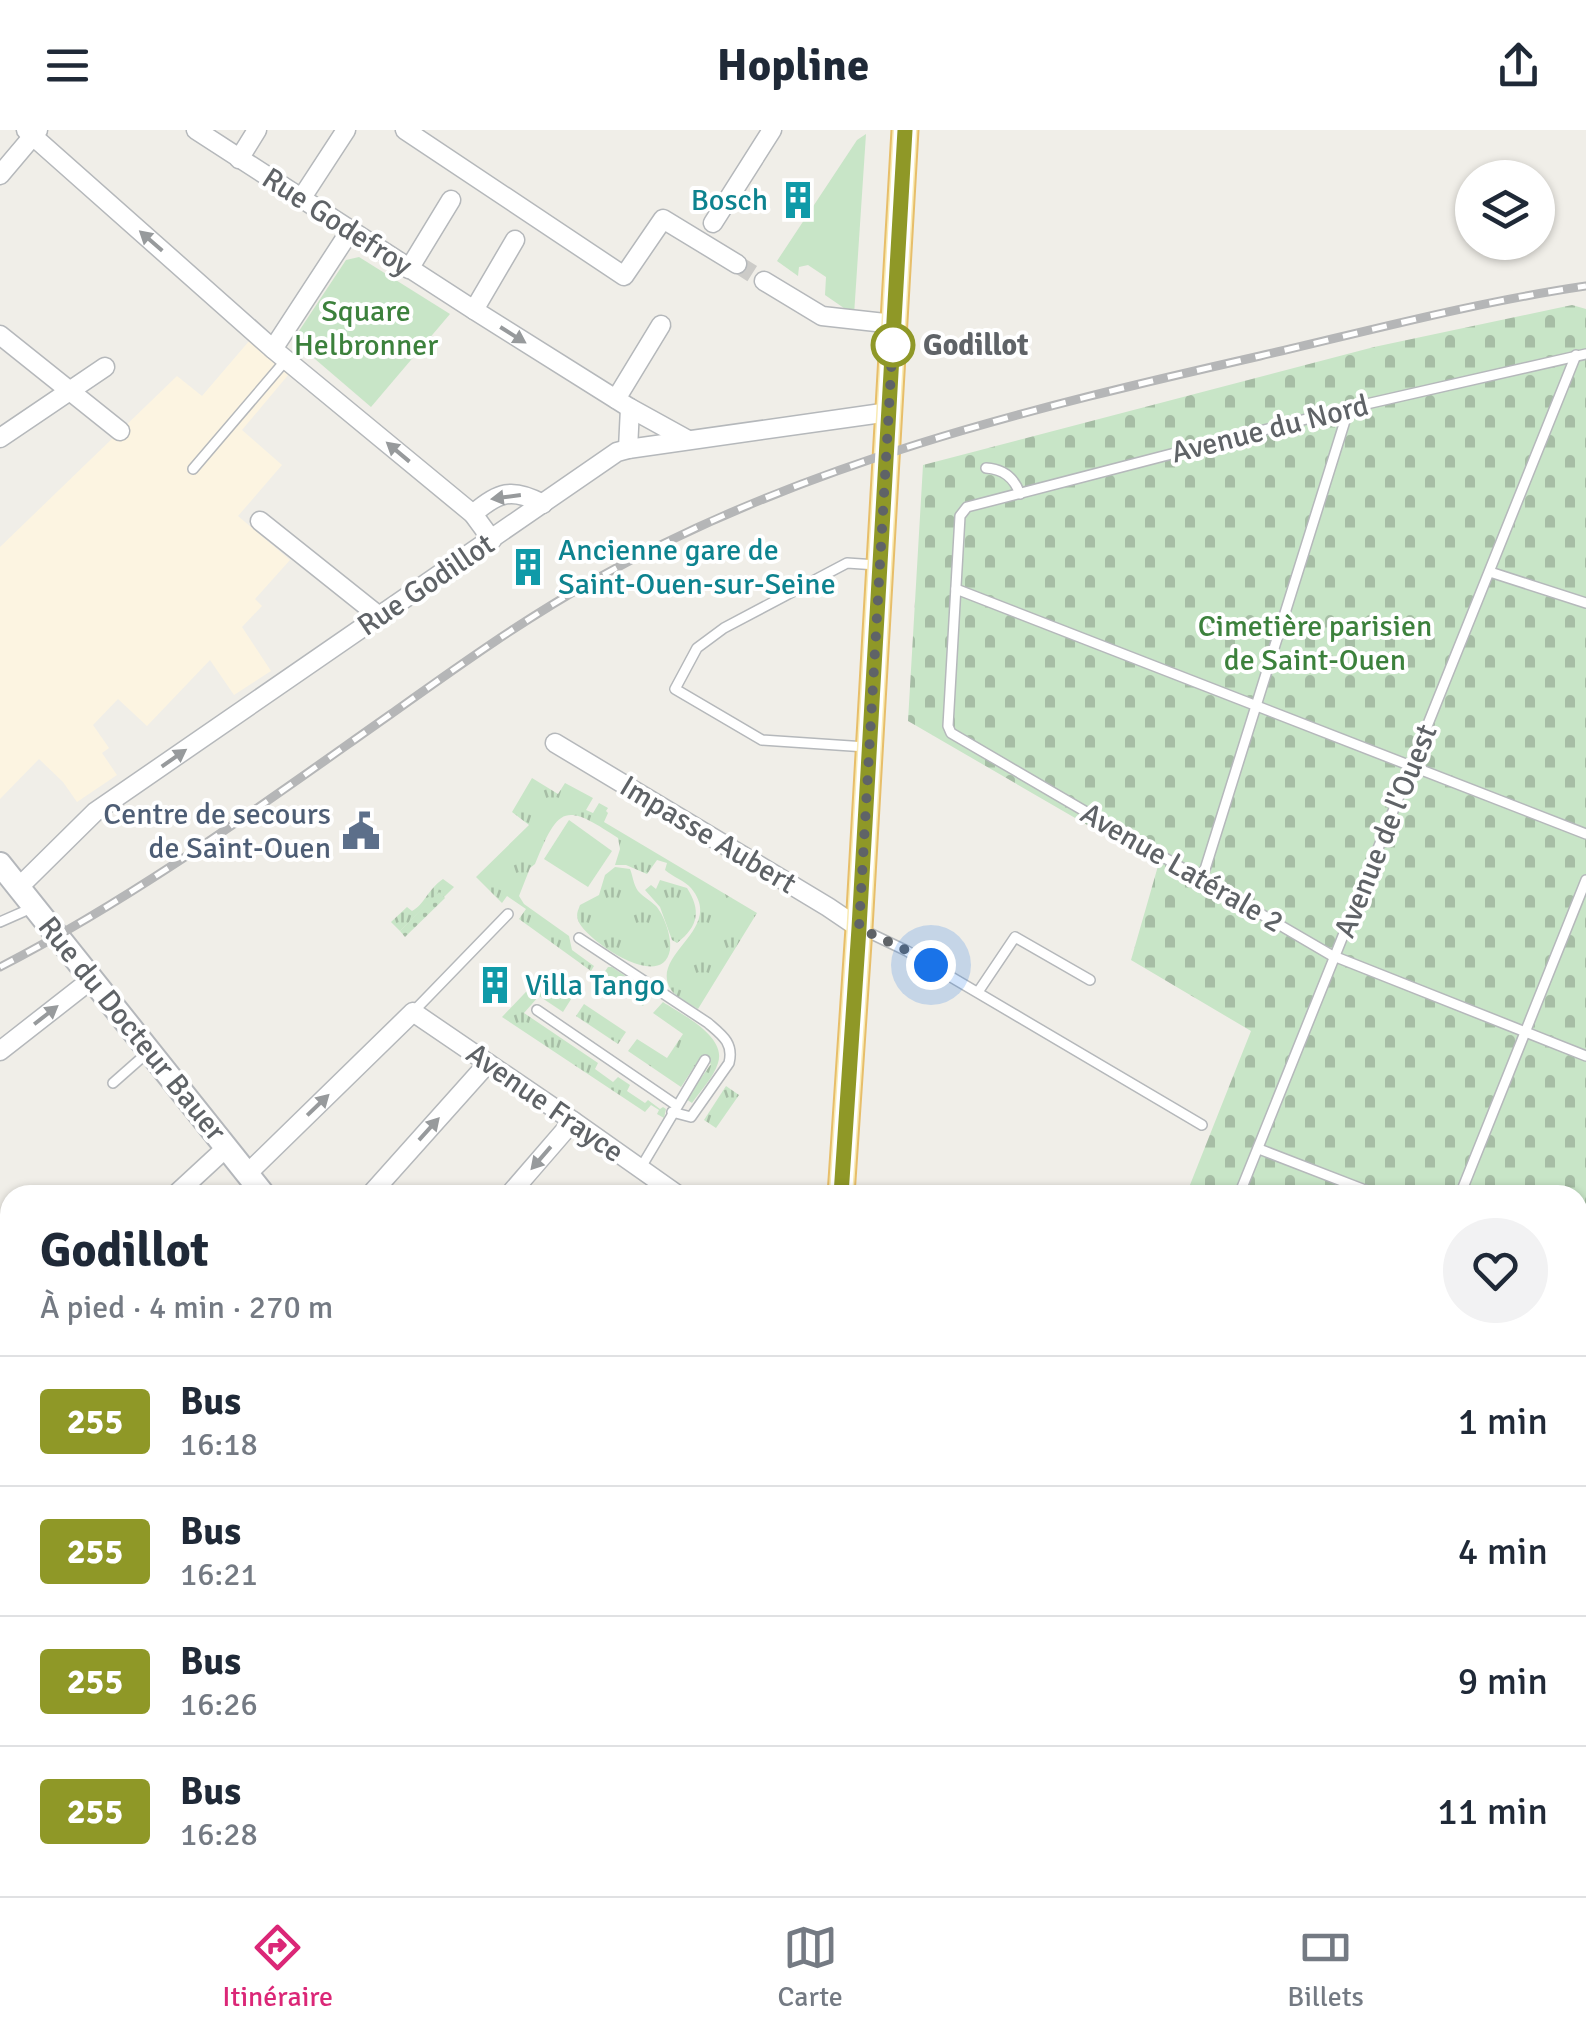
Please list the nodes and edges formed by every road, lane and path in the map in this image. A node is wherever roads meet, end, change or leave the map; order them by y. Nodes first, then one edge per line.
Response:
1 (196, 130) edge
2 (257, 130) edge
3 (346, 130) edge
4 (405, 130) edge
5 (772, 130) edge
6 (904, 130) edge
7 (32, 132) edge
8 (239, 159) junction
9 (0, 175) edge
10 (301, 199) junction
11 (452, 200) dead end
12 (712, 223) dead end
13 (350, 231) junction
14 (516, 240) dead end
15 (737, 264) tunnel mouth
16 (410, 269) junction
17 (764, 281) tunnel mouth
18 (474, 310) junction
19 (894, 324) junction
20 (660, 325) dead end
21 (0, 335) edge
22 (280, 354) junction
23 (1581, 355) edge
24 (105, 368) dead end
25 (70, 391) junction
26 (623, 404) junction
27 (1348, 408) junction
28 (889, 412) junction
29 (120, 431) dead end
30 (0, 438) edge
31 (688, 440) junction
32 (628, 449) junction
33 (193, 468) dead end
34 (986, 468) dead end
35 (1020, 494) junction
36 (542, 504) junction
37 (473, 514) junction
38 (260, 521) dead end
39 (492, 540) junction
40 (879, 565) junction
41 (1490, 572) junction
42 (956, 589) junction
43 (1586, 603) edge
44 (379, 616) junction
45 (1257, 706) junction
46 (555, 743) dead end
47 (868, 748) junction
48 (1412, 766) junction
49 (1586, 834) edge
50 (0, 864) edge
51 (1202, 878) junction
52 (1586, 880) edge
53 (19, 887) junction
54 (35, 907) junction
55 (508, 914) dead end
56 (0, 922) edge
57 (859, 928) junction
58 (579, 938) dead end
59 (1336, 957) junction
60 (92, 979) junction
61 (1090, 980) dead end
62 (978, 992) junction
63 (537, 1010) dead end
64 (413, 1012) junction
65 (1526, 1032) junction
66 (0, 1051) edge
67 (149, 1051) junction
68 (1586, 1056) edge
69 (705, 1060) dead end
70 (488, 1063) junction
71 (113, 1084) dead end
72 (674, 1109) junction
73 (574, 1121) junction
74 (1202, 1124) dead end
75 (226, 1148) junction
76 (1259, 1148) junction
77 (640, 1168) junction
78 (248, 1173) junction
79 (186, 1185) edge
80 (257, 1185) edge
81 (379, 1185) edge
82 (518, 1185) edge
83 (658, 1185) edge
84 (842, 1185) edge
85 (1243, 1185) edge
86 (1353, 1185) edge
87 (1464, 1185) edge

1 - 8 street, Rue Godefroy
2 - 8 street
3 - 10 street
4 - 15 street
5 - 12 street
6 - 19 main road
7 - 9 street
22 -> 7 street
8 - 10 street, Rue Godefroy
10 - 13 street, Rue Godefroy
11 - 16 street
13 - 16 street, Rue Godefroy
13 - 22 street
14 - 18 street
16 - 18 street, Rue Godefroy
17 - 19 street
18 -> 26 street, Rue Godefroy
19 - 28 main road
20 - 26 street
21 - 25 street
22 - 33 lane
37 -> 22 street
23 - 27 lane, Avenue du Nord
23 - 41 lane, Avenue de l'Ouest
24 - 25 street
25 - 29 street
25 - 30 street
26 - 31 street, Rue Godefroy
26 - 32 street
27 - 35 lane, Avenue du Nord
27 - 45 lane
28 - 31 street, Rue Godillot
28 - 40 main road
31 - 32 street, Rue Godillot
32 - 36 street, Rue Godillot
34 - 35 lane
35 - 42 lane, Avenue du Nord
36 -> 37 street
36 - 39 street, Rue Godillot
37 - 39 street
38 - 44 street
39 - 44 street, Rue Godillot
40 - 47 main road
40 - 47 lane
41 - 43 lane
41 - 48 lane, Avenue de l'Ouest
42 - 45 lane
42 - 51 lane, Avenue Latérale 2
53 -> 44 street, Rue Godillot
45 - 48 lane
45 - 51 lane
46 - 57 street, Impasse Aubert
47 - 57 main road
48 - 49 lane
48 - 59 lane, Avenue de l'Ouest
50 - 53 main road, Rue du Docteur Bauer
51 - 59 lane, Avenue Latérale 2
52 - 65 lane
53 - 54 main road, Rue du Docteur Bauer
54 - 56 lane
54 - 60 main road, Rue du Docteur Bauer
55 - 64 lane
57 - 62 lane
57 - 84 main road
58 - 72 lane
59 - 65 lane, Avenue Latérale 2
59 - 76 lane, Avenue de l'Ouest
66 -> 60 street
60 - 67 main road, Rue du Docteur Bauer
61 - 62 lane
62 - 74 lane
63 - 72 lane
64 - 70 street, Avenue Frayce
78 -> 64 street
65 - 68 lane, Avenue Latérale 2
65 - 87 lane
67 - 71 lane
67 - 75 main road, Rue du Docteur Bauer
69 - 72 lane
70 - 73 street, Avenue Frayce
81 -> 70 street
72 - 77 lane
73 - 77 street, Avenue Frayce
73 -> 82 street
75 - 78 main road, Rue du Docteur Bauer
75 - 79 street
76 - 85 lane, Avenue de l'Ouest
76 - 86 lane
77 - 83 street, Avenue Frayce
78 - 80 main road, Rue du Docteur Bauer

